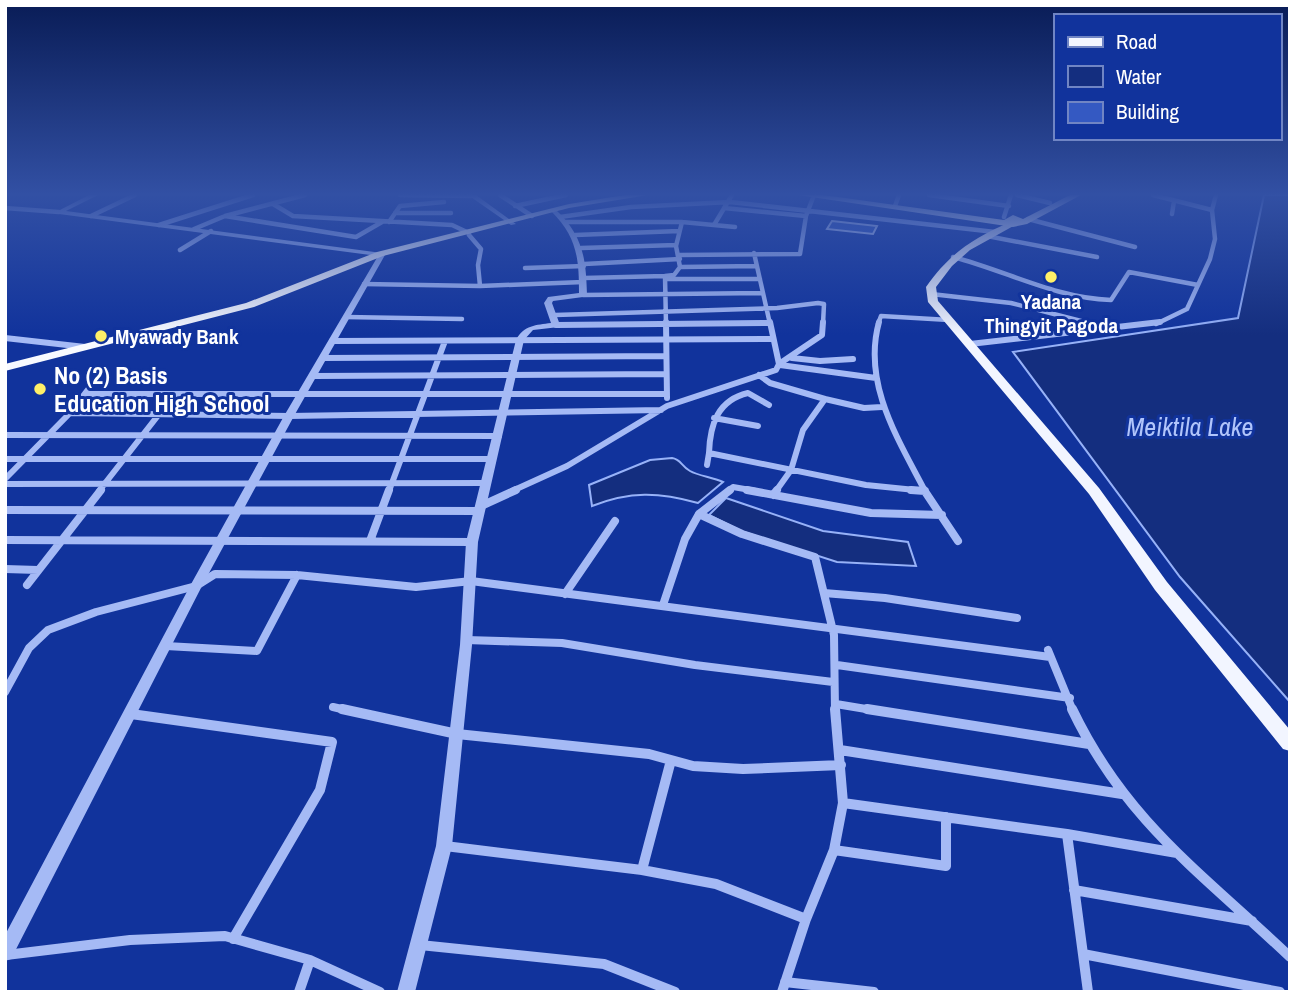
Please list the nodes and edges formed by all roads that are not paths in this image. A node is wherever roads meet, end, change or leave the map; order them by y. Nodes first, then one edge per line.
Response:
1 (194, 242) edge
2 (285, 242) edge
3 (428, 242) edge
4 (475, 242) edge
5 (578, 242) edge
6 (676, 242) edge
7 (802, 242) edge
8 (979, 242) edge
9 (1026, 242) edge
10 (1111, 242) edge
11 (1214, 242) edge
12 (676, 245) junction
13 (1135, 247) dead end
14 (581, 248) junction
15 (180, 250) dead end
16 (754, 253) junction
17 (379, 255) junction
18 (680, 257) junction
19 (953, 257) junction
20 (1097, 257) dead end
21 (757, 266) junction
22 (680, 267) junction
23 (525, 268) dead end
24 (584, 272) junction
25 (666, 278) junction
26 (760, 279) junction
27 (365, 284) junction
28 (1198, 285) junction
29 (480, 286) junction
30 (667, 292) junction
31 (762, 293) junction
32 (931, 294) junction
33 (583, 295) junction
34 (767, 308) junction
35 (666, 309) junction
36 (346, 317) junction
37 (462, 319) dead end
38 (556, 320) junction
39 (949, 320) junction
40 (1081, 321) dead end
41 (664, 323) junction
42 (769, 323) junction
43 (5, 338) edge
44 (773, 339) junction
45 (520, 340) junction
46 (665, 340) junction
47 (332, 341) junction
48 (445, 341) junction
49 (970, 344) junction
50 (86, 347) junction
51 (665, 356) junction
52 (516, 357) junction
53 (323, 358) junction
54 (440, 358) junction
55 (791, 358) junction
56 (853, 359) dead end
57 (779, 365) junction
58 (5, 368) edge
59 (513, 374) junction
60 (665, 374) junction
61 (435, 375) junction
62 (759, 375) junction
63 (314, 376) junction
64 (876, 378) junction
65 (90, 387) dead end
66 (85, 394) junction
67 (666, 394) junction
68 (174, 395) junction
69 (302, 395) junction
70 (427, 395) junction
71 (508, 395) junction
72 (825, 399) junction
73 (769, 405) dead end
74 (882, 407) junction
75 (664, 408) junction
76 (71, 413) junction
77 (157, 414) junction
78 (419, 414) junction
79 (503, 414) junction
80 (289, 416) junction
81 (714, 418) junction
82 (758, 426) dead end
83 (5, 435) edge
84 (47, 435) junction
85 (144, 435) junction
86 (278, 435) junction
87 (411, 436) junction
88 (499, 436) junction
89 (709, 453) junction
90 (267, 457) junction
91 (124, 458) junction
92 (5, 459) edge
93 (26, 459) junction
94 (401, 459) junction
95 (492, 459) junction
96 (708, 465) dead end
97 (791, 470) junction
98 (5, 479) edge
99 (253, 482) junction
100 (486, 482) junction
101 (391, 483) junction
102 (5, 484) edge
103 (105, 485) junction
104 (925, 491) junction
105 (773, 495) junction
106 (480, 508) junction
107 (5, 510) edge
108 (237, 510) junction
109 (84, 511) junction
110 (382, 511) junction
111 (699, 514) junction
112 (942, 515) junction
113 (615, 521) dead end
114 (5, 540) edge
115 (60, 541) junction
116 (221, 541) junction
117 (369, 541) junction
118 (958, 541) dead end
119 (472, 542) junction
120 (5, 569) edge
121 (38, 570) junction
122 (297, 575) junction
123 (471, 581) junction
124 (27, 585) dead end
125 (196, 586) junction
126 (824, 593) junction
127 (565, 594) junction
128 (663, 606) junction
129 (1017, 618) dead end
130 (833, 630) junction
131 (466, 640) junction
132 (166, 646) junction
133 (837, 665) junction
134 (833, 682) junction
135 (5, 692) edge
136 (1070, 698) junction
137 (836, 704) junction
138 (333, 707) dead end
139 (131, 713) junction
140 (457, 734) junction
141 (1089, 744) junction
142 (1290, 744) edge
143 (840, 750) junction
144 (670, 764) junction
145 (841, 765) junction
146 (1123, 794) junction
147 (844, 803) junction
148 (946, 817) junction
149 (1067, 834) junction
150 (444, 846) junction
151 (834, 850) junction
152 (1178, 853) junction
153 (642, 870) junction
154 (1074, 890) junction
155 (806, 919) junction
156 (1253, 921) junction
157 (233, 939) junction
158 (420, 945) junction
159 (5, 954) edge
160 (1083, 954) junction
161 (1290, 957) edge
162 (310, 960) junction
163 (783, 987) edge
164 (299, 992) edge
165 (380, 992) edge
166 (406, 992) edge
167 (676, 992) edge
168 (874, 992) edge
169 (1088, 992) edge
170 (1280, 992) edge

1 - 15 street
2 - 17 street
3 - 17 highway
4 - 29 street
5 - 14 street
6 - 12 street
7 - 16 street
8 - 19 main road
9 - 20 street
10 - 13 street
11 - 28 street
12 - 14 street
12 - 18 street
14 - 24 street
16 - 18 street
16 - 21 street
17 - 27 street
17 - 50 highway
18 - 22 street
18 - 24 street
19 - 28 street
19 - 32 main road
21 - 22 street
21 - 26 street
22 - 25 street
23 - 24 street
24 - 25 street
24 - 29 street
24 - 33 street
25 - 26 street
25 - 30 street
26 - 31 street
27 - 29 street
27 - 36 street
28 - 49 street
30 - 31 street
30 - 33 street
30 - 35 street
31 - 34 street
32 - 39 main road
32 - 40 street
33 - 38 street
34 - 35 street
34 - 42 street
34 - 55 street
35 - 38 street
35 - 41 street
36 - 37 street
36 - 47 street
38 - 41 street
38 - 45 street
39 - 49 main road
39 - 64 street
41 - 42 street
41 - 46 street
42 - 44 street
43 - 50 street
44 - 46 street
44 - 57 street
45 - 46 street
45 - 48 street
45 - 52 street
46 - 51 street
47 - 48 street
47 - 53 street
48 - 54 street
49 - 142 main road
50 - 58 highway
51 - 52 street
51 - 60 street
52 - 54 street
52 - 59 street
53 - 54 street
53 - 63 street
54 - 61 street
55 - 56 street
55 - 57 street
57 - 62 street
57 - 64 street
59 - 60 street
59 - 61 street
59 - 71 street
60 - 67 street
61 - 63 street
61 - 70 street
62 - 72 street
62 - 75 street
63 - 69 street
64 - 74 street
65 - 66 street
66 - 68 street
66 - 76 street
67 - 71 street
67 - 75 street
68 - 69 street
68 - 77 street
69 - 70 street
69 - 80 street
70 - 71 street
70 - 78 street
71 - 79 street
72 - 74 street
72 - 97 street
73 - 81 street
74 - 104 street
75 - 79 street
75 - 106 street
76 - 77 street
76 - 84 street
77 - 80 street
77 - 85 street
78 - 79 street
78 - 80 street
78 - 87 street
79 - 88 street
80 - 86 street
81 - 82 street
81 - 89 street
83 - 84 street
84 - 85 street
84 - 93 street
85 - 86 street
85 - 91 street
86 - 87 street
86 - 90 street
87 - 88 street
87 - 94 street
88 - 95 street
89 - 96 street
89 - 97 street
90 - 91 street
90 - 94 street
90 - 99 street
91 - 93 street
91 - 103 street
92 - 93 street
93 - 98 street
94 - 95 street
94 - 101 street
95 - 100 street
97 - 104 street
97 - 105 street
99 - 101 street
99 - 103 street
99 - 108 street
100 - 101 street
100 - 106 street
101 - 110 street
102 - 103 street
103 - 109 street
104 - 112 street
105 - 111 street
105 - 112 street
106 - 110 street
106 - 119 street
107 - 109 street
108 - 109 street
108 - 110 street
108 - 116 street
109 - 115 street
110 - 117 street
111 - 126 street
111 - 128 street
112 - 118 street
113 - 127 street
114 - 115 street
115 - 116 street
115 - 121 street
116 - 117 street
116 - 125 street
117 - 119 street
119 - 123 street
120 - 121 street
121 - 124 street
122 - 123 street
122 - 125 street
122 - 132 street
123 - 127 street
123 - 131 street
125 - 132 street
125 - 135 street
126 - 129 street
126 - 130 street
127 - 128 street
128 - 130 street
130 - 133 street
130 - 136 street
131 - 134 street
131 - 140 street
132 - 139 street
133 - 134 street
133 - 136 street
134 - 137 street
136 - 141 street
137 - 141 street
137 - 143 street
138 - 140 street
139 - 157 street
139 - 159 street
140 - 144 street
140 - 150 street
141 - 146 street
143 - 145 street
143 - 146 street
144 - 145 street
144 - 153 street
145 - 147 street
146 - 152 street
147 - 148 street
147 - 151 street
148 - 149 street
148 - 151 street
149 - 152 street
149 - 154 street
150 - 153 street
150 - 158 street
151 - 155 street
152 - 156 street
153 - 155 street
154 - 156 street
154 - 160 street
155 - 163 street
156 - 161 street
157 - 159 street
157 - 162 street
158 - 166 street
158 - 167 street
160 - 169 street
160 - 170 street
162 - 164 street
162 - 165 street
163 - 168 street

